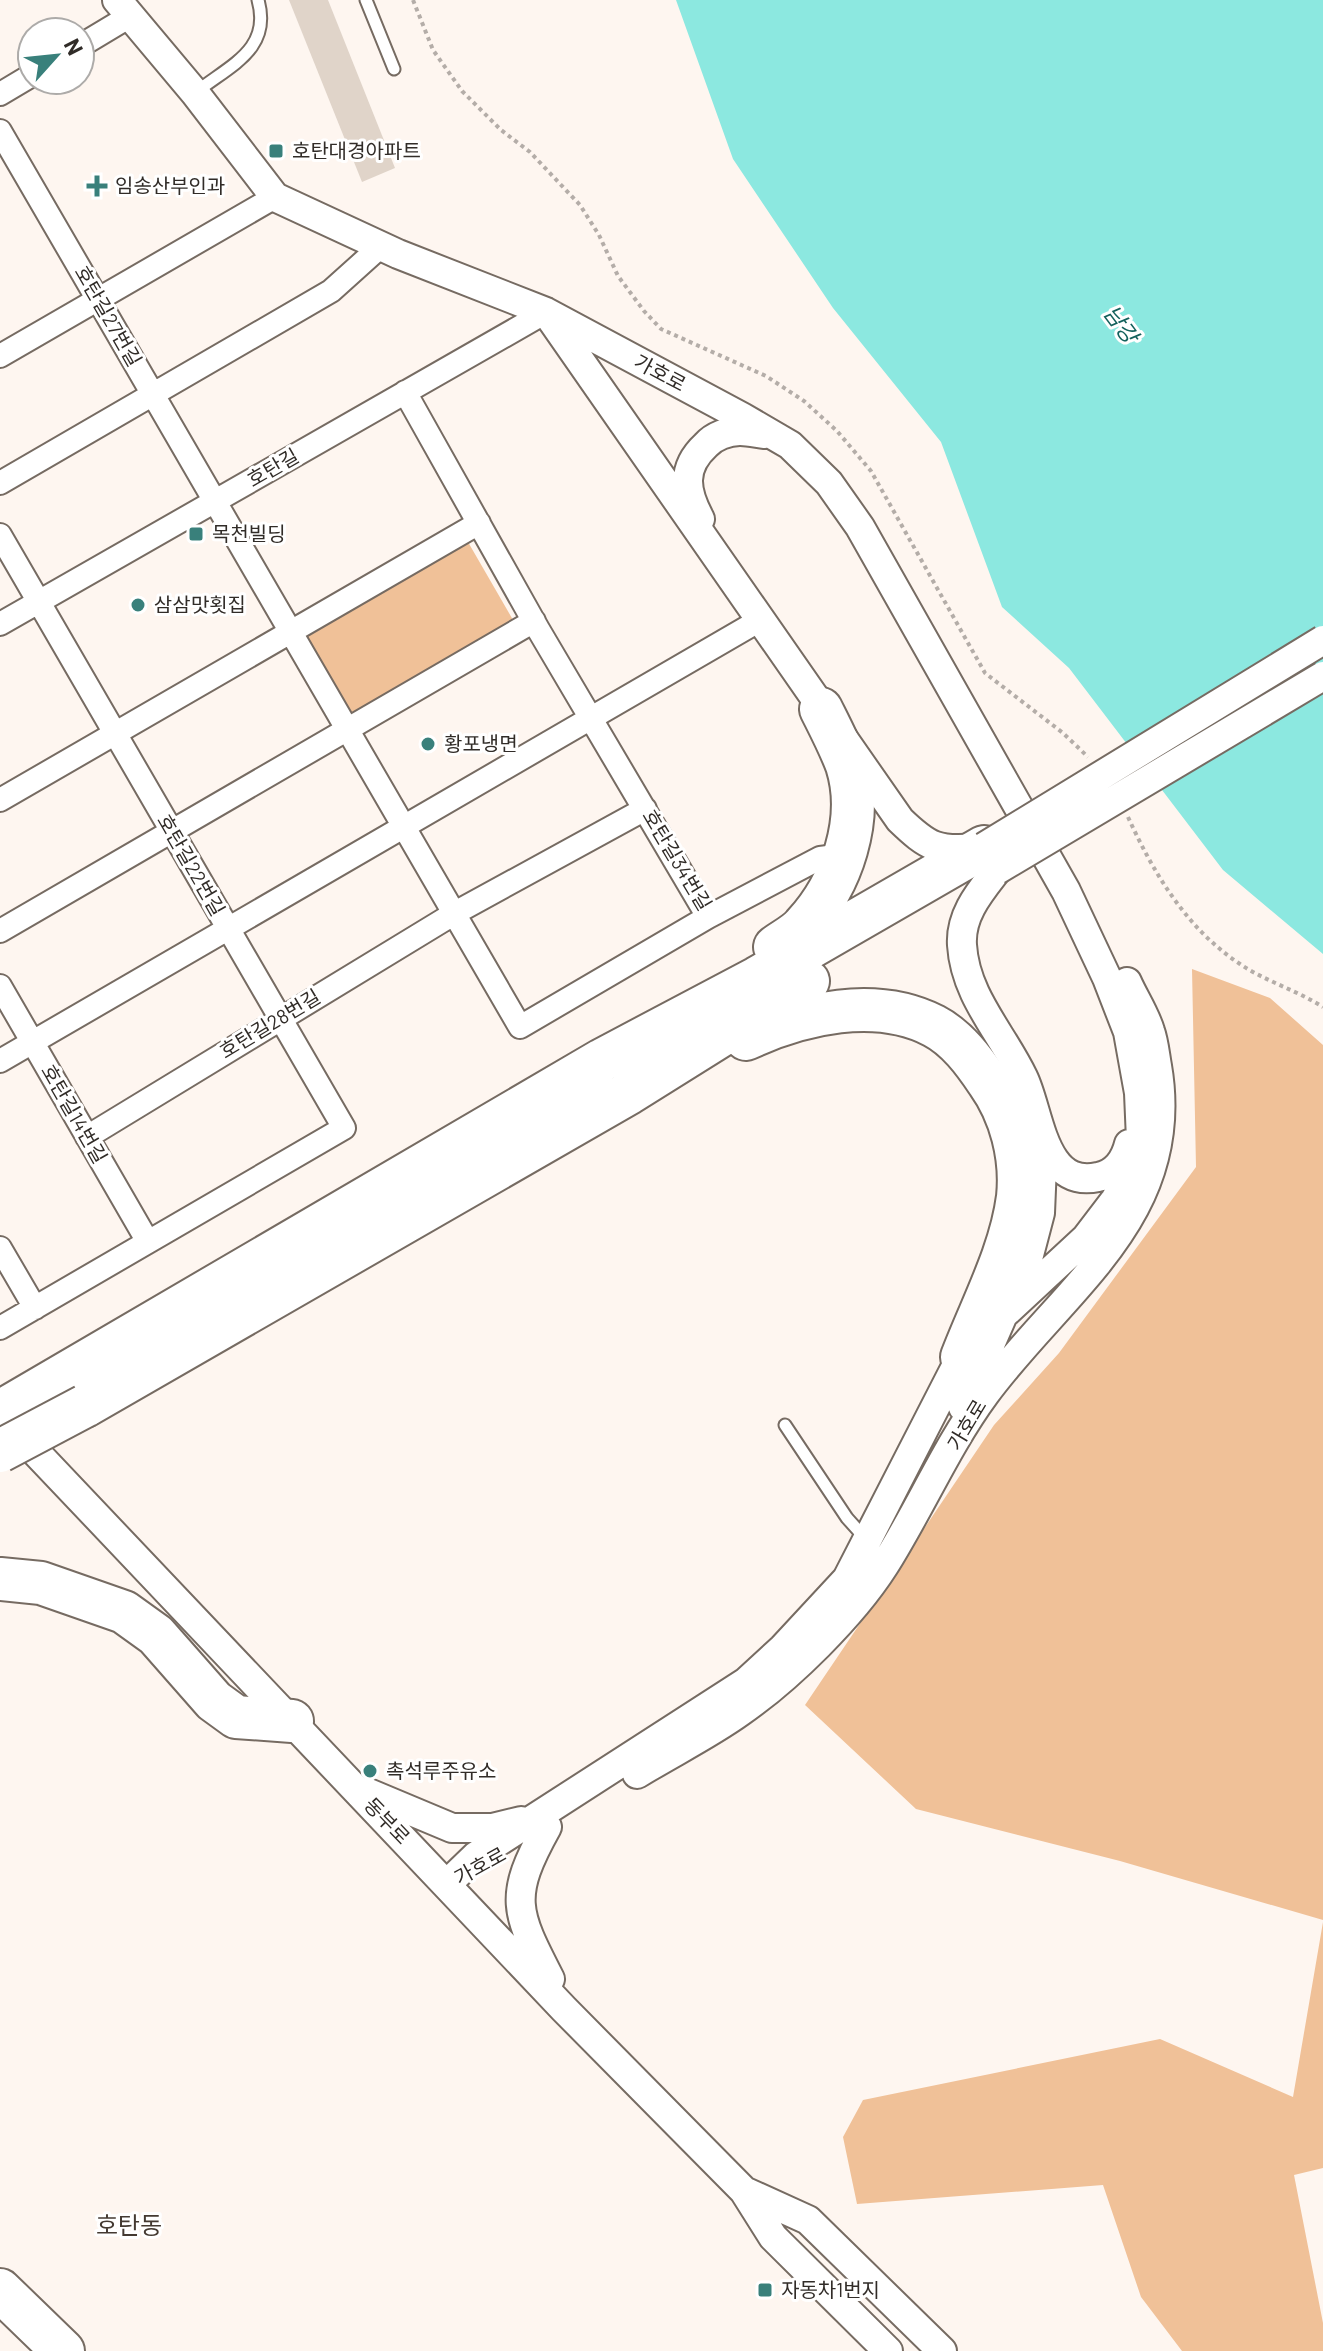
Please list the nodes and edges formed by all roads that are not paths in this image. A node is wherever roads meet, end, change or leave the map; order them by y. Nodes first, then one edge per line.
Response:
1 (258, 0) edge
2 (366, 0) edge
3 (124, 8) edge
4 (96, 32) edge
5 (394, 69) dead end
6 (195, 93) junction
7 (0, 131) edge
8 (275, 197) junction
9 (381, 246) junction
10 (98, 299) junction
11 (546, 312) junction
12 (0, 356) edge
13 (405, 392) junction
14 (154, 395) junction
15 (772, 434) junction
16 (0, 483) edge
17 (216, 502) junction
18 (479, 523) junction
19 (0, 535) edge
20 (732, 580) junction
21 (38, 602) junction
22 (760, 620) junction
23 (534, 621) junction
24 (0, 624) edge
25 (290, 631) junction
26 (1323, 640) edge
27 (1323, 676) edge
28 (821, 709) junction
29 (593, 717) junction
30 (345, 729) junction
31 (115, 734) junction
32 (0, 800) edge
33 (645, 809) junction
34 (404, 827) junction
35 (171, 830) junction
36 (844, 855) junction
37 (990, 859) junction
38 (1066, 891) junction
39 (455, 913) junction
40 (708, 917) junction
41 (228, 929) junction
42 (0, 931) edge
43 (0, 986) edge
44 (281, 1017) junction
45 (32, 1042) junction
46 (602, 1060) junction
47 (0, 1061) edge
48 (629, 1093) junction
49 (1139, 1093) junction
50 (87, 1137) junction
51 (1043, 1141) junction
52 (148, 1242) junction
53 (0, 1248) edge
54 (35, 1308) junction
55 (1002, 1315) junction
56 (0, 1328) edge
57 (962, 1357) junction
58 (73, 1391) junction
59 (0, 1413) edge
60 (785, 1425) dead end
61 (0, 1451) edge
62 (928, 1488) junction
63 (881, 1545) junction
64 (0, 1579) edge
65 (292, 1721) junction
66 (354, 1787) junction
67 (540, 1823) junction
68 (447, 1884) junction
69 (564, 2009) junction
70 (744, 2191) junction
71 (0, 2290) edge
72 (63, 2351) edge
73 (888, 2351) edge
74 (942, 2351) edge

1 - 6 lane
2 - 5 lane
3 - 4 street
3 - 6 street, 가호로
6 - 8 street, 가호로
7 - 10 street, 호탄길27번길
8 - 9 street, 가호로
8 - 10 street
9 - 11 street, 가호로
9 - 14 street
10 - 12 street
10 - 14 street, 호탄길27번길
11 - 13 street, 호탄길
11 - 15 street, 가호로
11 - 20 street
13 - 17 street, 호탄길
13 - 18 street, 호탄길34번길
14 - 16 street
14 - 17 street, 호탄길27번길
15 - 20 street
15 - 38 street, 가호로
17 - 21 street, 호탄길
17 - 25 street
18 - 23 street, 호탄길34번길
18 - 25 street
19 - 21 street, 호탄길22번길
20 - 22 street
21 - 24 street, 호탄길
21 - 31 street, 호탄길22번길
22 - 28 street
22 - 29 street
23 - 29 street, 호탄길34번길
23 - 30 street
25 - 30 street
25 - 31 street
26 - 37 street, bridge
27 - 37 street, bridge
28 - 36 highway
28 - 37 street
29 - 33 street, 호탄길34번길
29 - 34 street
30 - 34 street
30 - 35 street
31 - 32 street
31 - 35 street, 호탄길22번길
33 - 39 street, 호탄길28번길
33 - 40 street, 호탄길34번길
34 - 39 street
34 - 41 street
35 - 41 street, 호탄길22번길
35 - 42 street
36 - 40 street, 호탄길34번길
36 - 46 highway
37 - 46 highway
37 - 48 highway
37 - 51 street
38 - 49 street, 가호로
38 - 62 street, 가호로
39 - 40 street
39 - 44 street, 호탄길28번길
41 - 44 street, 호탄길22번길
41 - 45 street
43 - 45 street, 호탄길14번길
44 - 50 street, 호탄길28번길
44 - 52 street, 호탄길22번길
45 - 47 street
45 - 50 street, 호탄길14번길
46 - 58 highway
48 - 57 highway
48 - 58 highway
49 - 51 street
49 - 55 street, 가호로
50 - 52 street, 호탄길14번길
51 - 55 street
52 - 54 street
53 - 54 street
54 - 56 street
55 - 57 street, 가호로
55 - 62 street
57 - 63 street, 가호로
58 - 59 highway
58 - 61 highway, bridge
59 - 65 street, 동부로
60 - 63 lane
62 - 63 street, 가호로
63 - 67 street, 가호로
64 - 65 highway
65 - 66 street, 동부로
66 - 67 street
66 - 68 street, 동부로
67 - 68 street, 가호로
67 - 69 street
68 - 69 street, 동부로
69 - 70 street, 동부로
70 - 73 street, 동부로
70 - 74 street, 동부로
71 - 72 highway

